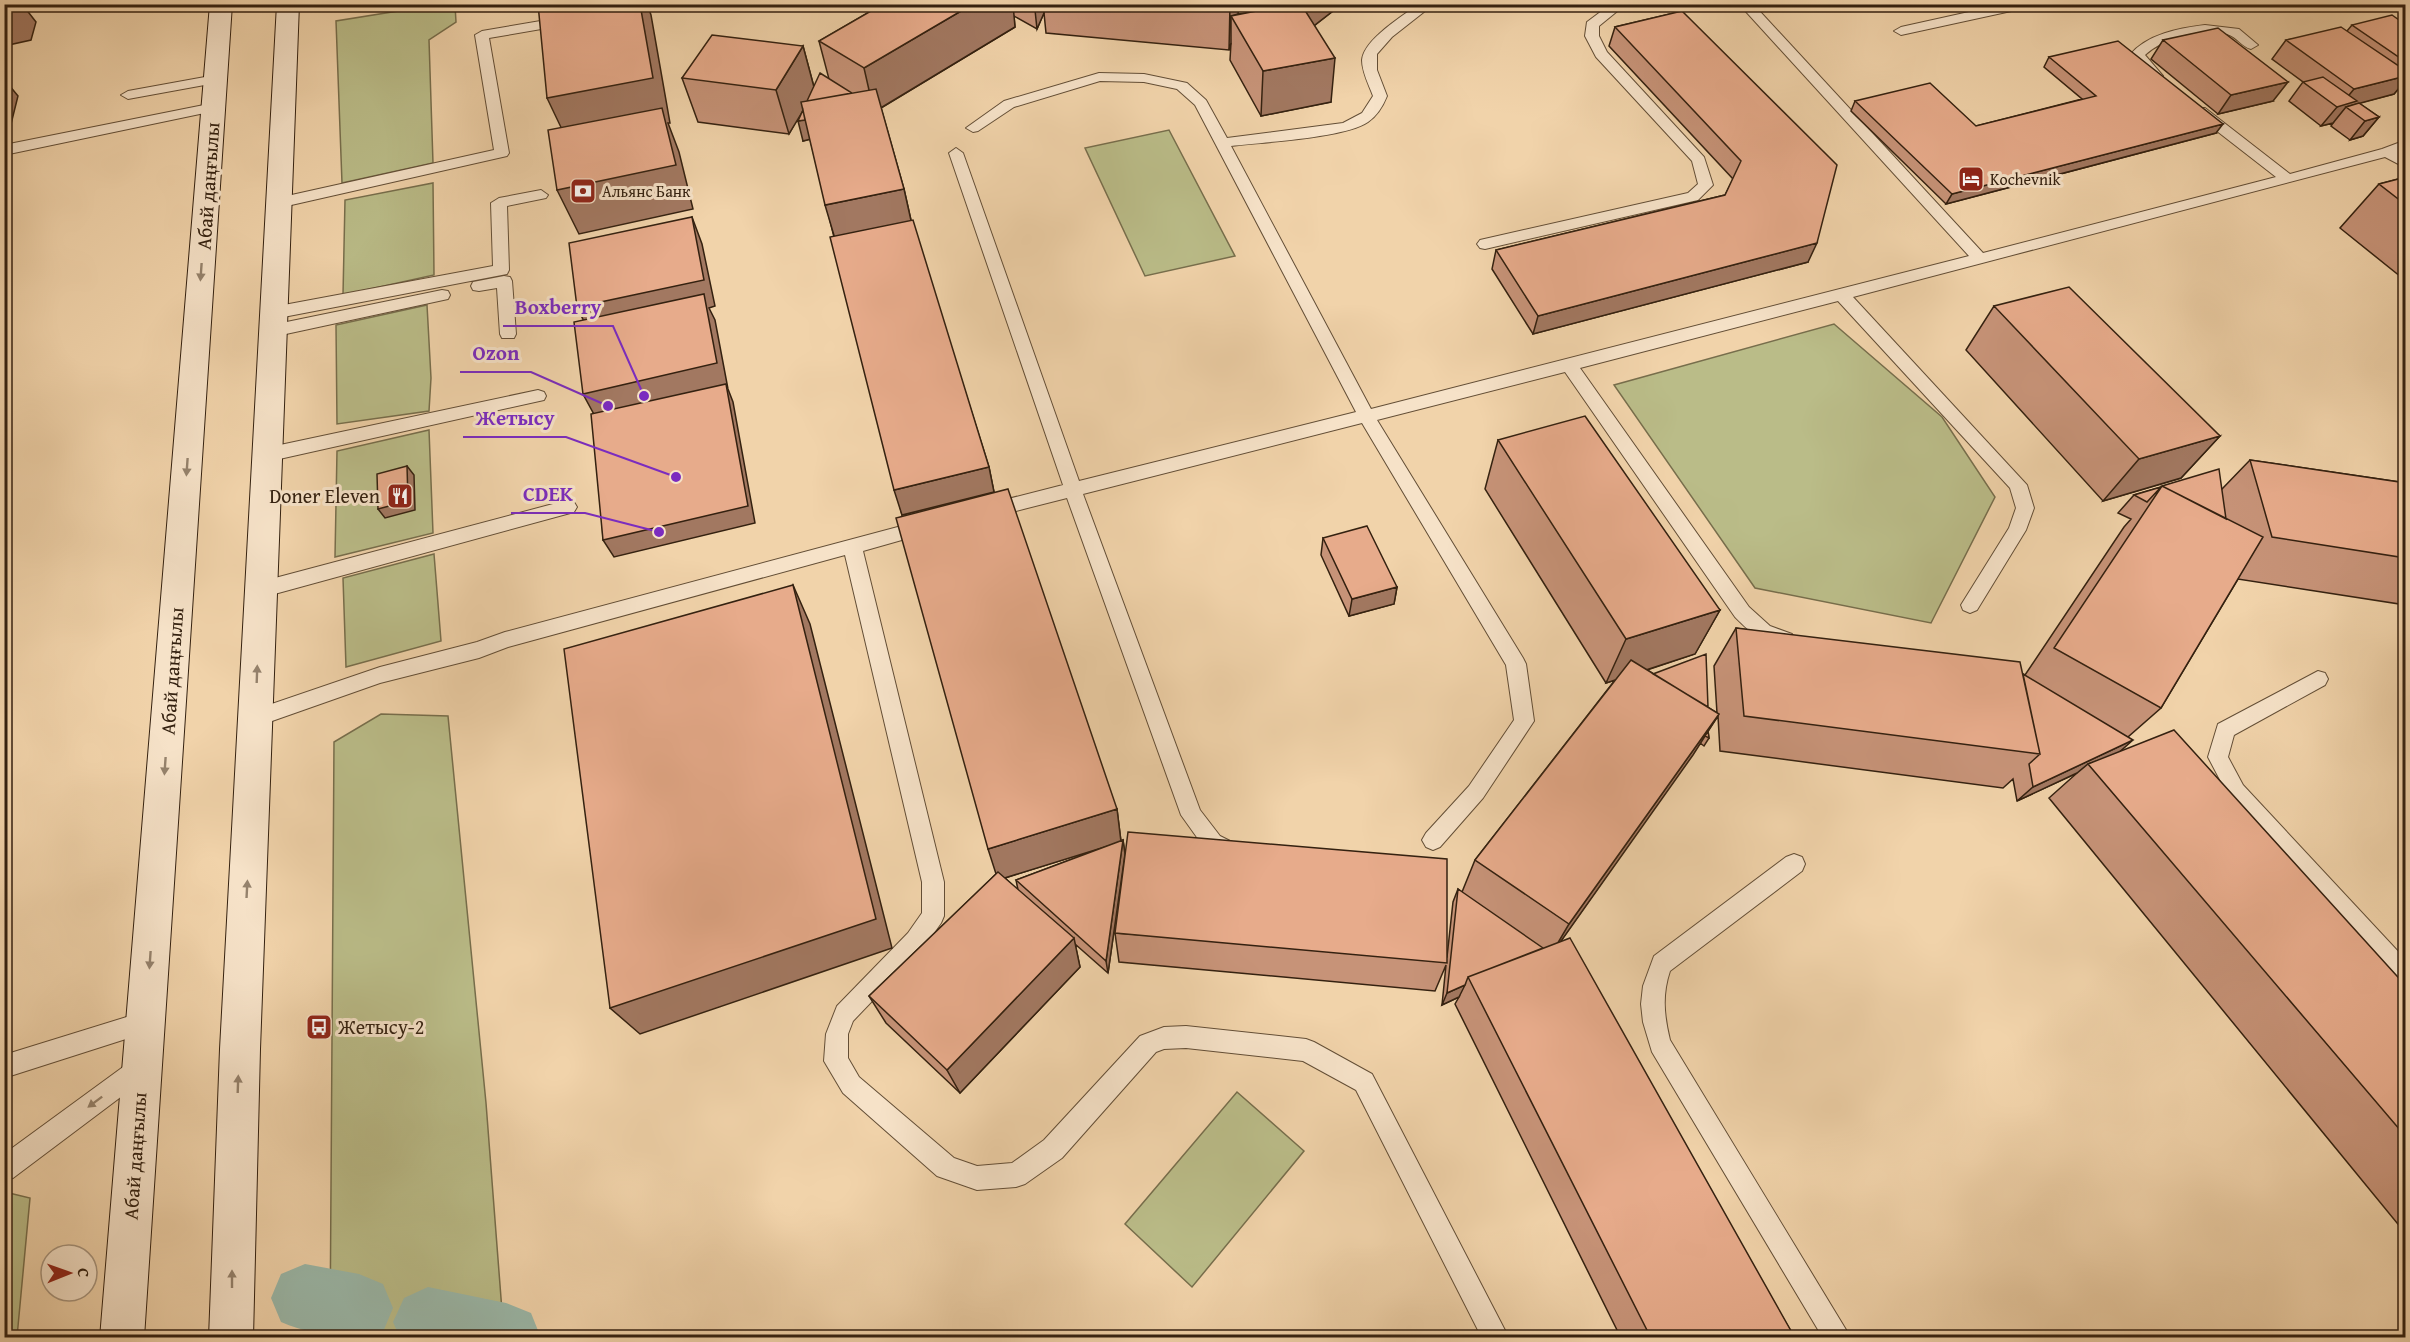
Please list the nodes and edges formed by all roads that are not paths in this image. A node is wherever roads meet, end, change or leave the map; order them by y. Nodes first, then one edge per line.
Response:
1 (221, 4) edge
2 (574, 4) edge
3 (1428, 4) edge
4 (1620, 4) edge
5 (1745, 4) edge
6 (2025, 4) edge
7 (296, 6) edge
8 (1901, 31) dead end
9 (2251, 45) dead end
10 (2167, 85) edge
11 (215, 93) junction
12 (128, 95) dead end
13 (2184, 99) edge
14 (973, 128) dead end
15 (1222, 143) junction
16 (2406, 144) edge
17 (9, 149) dead end
18 (2386, 152) junction
19 (956, 153) dead end
20 (2406, 165) edge
21 (2288, 179) junction
22 (541, 195) dead end
23 (278, 204) junction
24 (1485, 244) dead end
25 (1980, 259) junction
26 (1842, 295) junction
27 (272, 322) junction
28 (508, 334) dead end
29 (1569, 365) junction
30 (538, 396) dead end
31 (1366, 416) junction
32 (266, 455) junction
33 (1073, 490) junction
34 (568, 507) dead end
35 (968, 516) edge
36 (945, 522) edge
37 (852, 545) junction
38 (260, 590) junction
39 (1970, 605) dead end
40 (1802, 646) edge
41 (2318, 679) dead end
42 (255, 718) junction
43 (1433, 840) dead end
44 (1254, 860) edge
45 (1794, 864) dead end
46 (2406, 977) edge
47 (146, 1022) junction
48 (4, 1067) edge
49 (142, 1067) junction
50 (4, 1169) edge
51 (122, 1338) edge
52 (231, 1338) edge
53 (1496, 1338) edge
54 (1838, 1338) edge

1 - 11 main road, Абай даңғылы
2 - 23 lane
3 - 15 lane
4 - 24 lane
5 - 25 lane
6 - 8 lane
7 - 23 main road
9 - 10 lane
11 - 12 lane
11 - 17 lane
11 -> 47 main road, Абай даңғылы
13 - 21 lane
14 - 15 lane
15 - 31 lane
16 - 18 lane
18 - 20 lane
18 - 21 lane
19 - 33 lane
21 - 25 lane
22 - 27 lane
23 - 27 main road
25 - 26 lane
26 - 29 lane
26 - 39 lane
27 - 28 lane
27 - 32 main road
29 - 31 lane
29 - 40 lane
30 - 32 lane
31 - 33 lane
31 - 43 lane
32 - 38 main road
33 - 35 lane
33 - 44 lane
34 - 38 lane
36 - 37 lane
37 - 42 lane
37 - 53 lane
42 -> 38 main road
41 - 46 lane
52 -> 42 main road
45 - 54 lane
47 - 48 lane
47 - 49 main road, Абай даңғылы
49 -> 50 lane
49 - 51 main road, Абай даңғылы

